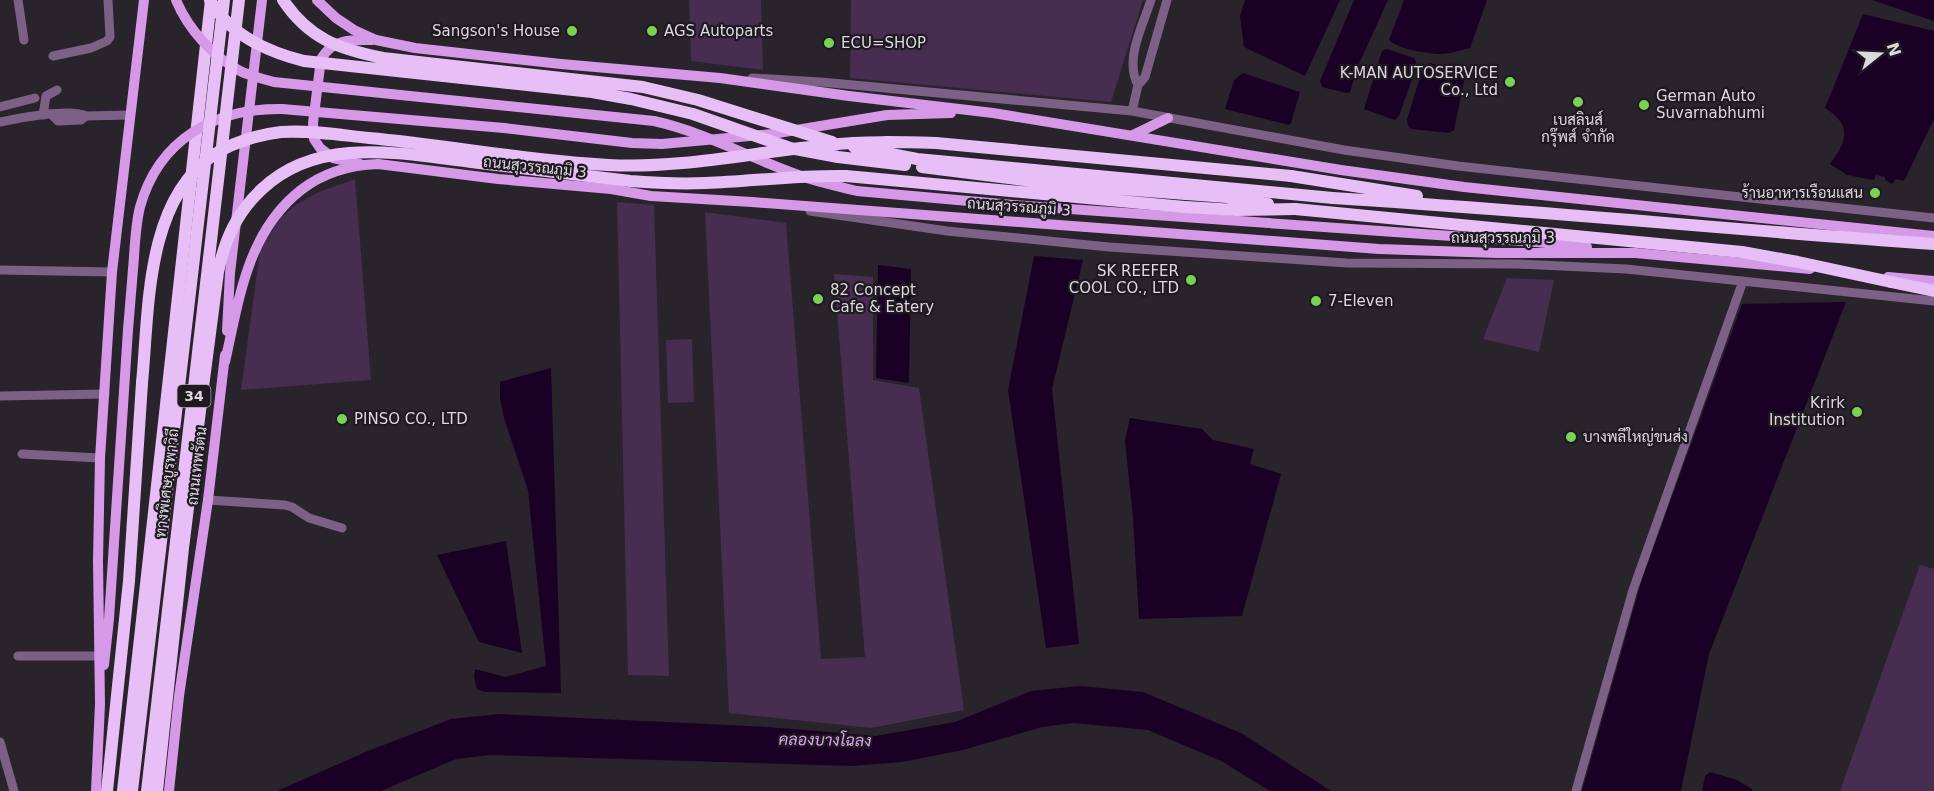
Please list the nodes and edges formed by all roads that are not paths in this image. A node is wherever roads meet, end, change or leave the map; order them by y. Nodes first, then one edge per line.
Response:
1 (18, 0) edge
2 (108, 0) edge
3 (144, 0) edge
4 (176, 0) edge
5 (211, 0) edge
6 (224, 0) edge
7 (239, 0) edge
8 (262, 0) edge
9 (283, 0) edge
10 (318, 0) edge
11 (1151, 0) edge
12 (1167, 0) edge
13 (24, 40) dead end
14 (376, 40) junction
15 (54, 56) dead end
16 (720, 78) junction
17 (1138, 86) junction
18 (57, 90) dead end
19 (35, 99) dead end
20 (0, 107) edge
21 (1132, 111) junction
22 (993, 113) junction
23 (47, 115) junction
24 (130, 116) junction
25 (1168, 118) junction
26 (0, 122) edge
27 (1133, 135) junction
28 (363, 165) junction
29 (752, 202) junction
30 (1477, 207) junction
31 (1295, 209) junction
32 (1934, 218) edge
33 (1934, 236) edge
34 (1934, 244) edge
35 (1635, 253) junction
36 (0, 270) edge
37 (112, 272) junction
38 (1743, 281) junction
39 (1934, 281) edge
40 (1934, 291) edge
41 (1934, 301) edge
42 (225, 362) junction
43 (105, 394) junction
44 (0, 396) edge
45 (22, 454) dead end
46 (100, 458) junction
47 (208, 500) junction
48 (342, 528) dead end
49 (18, 656) dead end
50 (98, 656) junction
51 (100, 704) junction
52 (0, 742) edge
53 (14, 791) edge
54 (96, 791) edge
55 (107, 791) edge
56 (123, 791) edge
57 (132, 791) edge
58 (148, 791) edge
59 (157, 791) edge
60 (169, 791) edge
61 (1576, 791) edge

1 - 13 street
2 - 15 street
3 - 24 main road
4 - 35 main road, bridge
5 - 31 highway, bridge
5 - 56 highway, 34
6 - 57 highway, ทางพิเศษบูรพาวิถี, bridge
7 - 58 highway, ทางพิเศษบูรพาวิถี, bridge
8 - 42 main road, ถนนเทพรัตน / 34
9 - 30 highway, bridge
10 - 14 main road
11 - 17 street
12 - 17 street
14 - 16 main road
14 - 28 main road
16 - 21 street
16 - 22 main road
17 - 21 street
18 - 23 street
19 - 20 street
21 - 25 street
22 - 27 main road
22 - 51 main road, bridge
23 - 24 street
23 - 26 street
24 - 37 main road
25 - 27 main road
25 - 32 street
27 - 33 main road
28 - 29 main road, ถนนสุวรรณภูมิ 3
28 - 42 main road, ถนนสุวรรณภูมิ 3
29 - 35 main road, ถนนสุวรรณภูมิ 3
29 - 38 street
30 - 34 highway
30 - 55 highway, bridge
31 - 40 highway, bridge
31 - 59 highway, bridge
35 - 39 main road, ถนนสุวรรณภูมิ 3
36 - 37 street
37 - 43 main road
38 - 41 street
38 - 61 street
42 - 47 main road, ถนนเทพรัตน / 34
43 - 44 street
43 - 46 main road
45 - 46 street
46 - 50 main road
47 - 48 street
47 - 60 main road, ถนนเทพรัตน / 34
49 - 50 street
50 - 51 main road
51 - 54 main road
52 - 53 street

